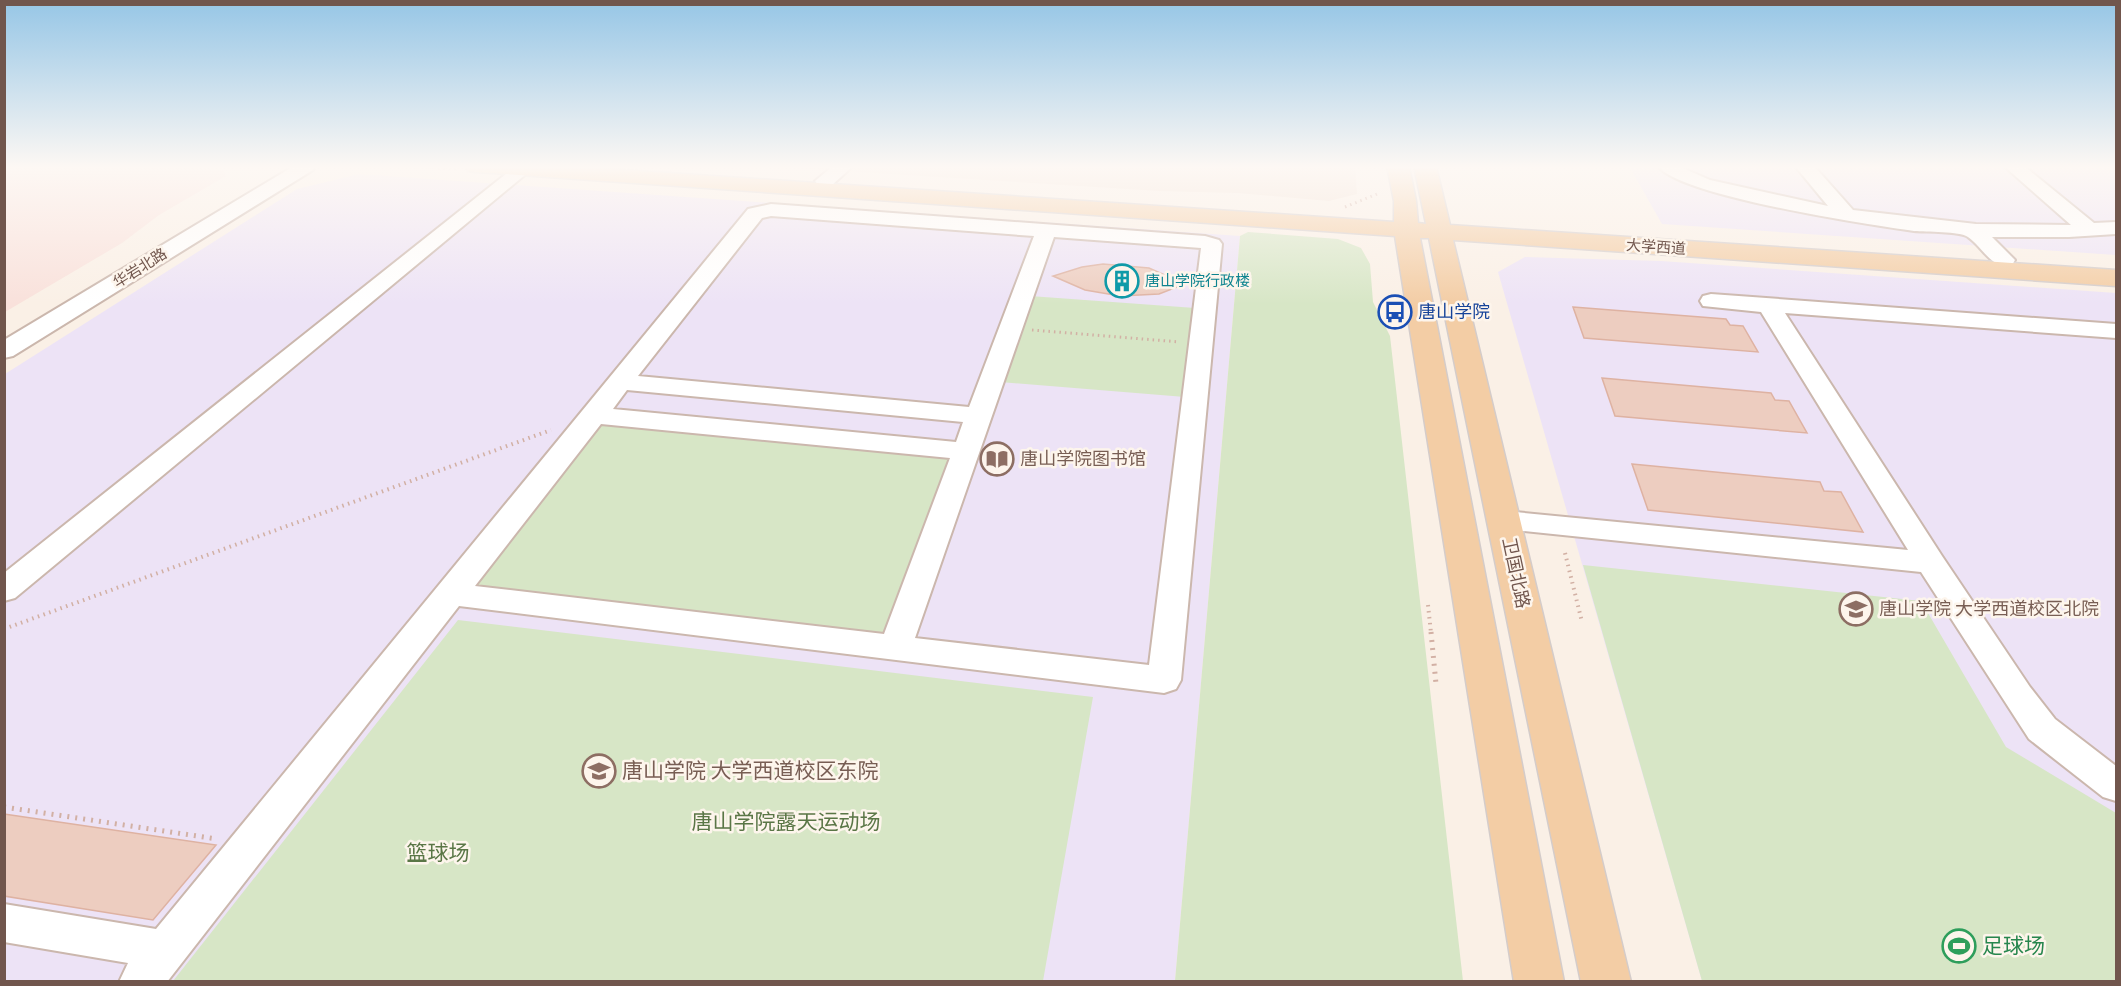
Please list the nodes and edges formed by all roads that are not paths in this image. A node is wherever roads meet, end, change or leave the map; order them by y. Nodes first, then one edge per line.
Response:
1 (210, 212) edge
2 (231, 212) edge
3 (468, 212) edge
4 (760, 212) edge
5 (798, 212) edge
6 (907, 212) edge
7 (1203, 212) edge
8 (1273, 212) edge
9 (1417, 212) edge
10 (1423, 212) edge
11 (1833, 212) edge
12 (1843, 212) edge
13 (2068, 212) edge
14 (1846, 215) junction
15 (903, 220) junction
16 (1422, 225) junction
17 (2116, 228) edge
18 (2090, 230) junction
19 (1046, 231) junction
20 (1975, 231) junction
21 (2004, 260) junction
22 (2116, 267) edge
23 (2116, 278) edge
24 (1711, 301) dead end
25 (1767, 304) junction
26 (2116, 331) edge
27 (4, 337) edge
28 (2116, 339) edge
29 (2116, 348) edge
30 (4, 351) edge
31 (620, 382) junction
32 (593, 415) junction
33 (979, 416) junction
34 (966, 451) junction
35 (1504, 520) junction
36 (1931, 563) junction
37 (17, 568) edge
38 (4, 590) edge
39 (450, 594) junction
40 (896, 648) junction
41 (2116, 786) edge
42 (4, 923) edge
43 (152, 966) edge
44 (1539, 981) edge
45 (1606, 981) edge

1 - 27 street, 华岩北路
2 - 30 street, 华岩北路
3 - 37 street
4 - 31 street
5 - 15 street
6 - 15 street
7 - 16 main road, 大学西道
8 - 16 main road, 大学西道
9 - 16 main road, 卫国北路
10 - 16 main road, 卫国北路
11 - 14 street
12 - 14 street
13 - 18 street
14 - 20 street
15 - 19 street
16 - 21 main road, 大学西道
16 - 23 main road, 大学西道
16 - 35 main road, 卫国北路
16 - 44 main road, 卫国北路
17 - 18 street
18 - 20 street
19 - 33 street
19 - 40 street
20 - 21 street
21 - 22 main road, 大学西道
24 - 25 street
25 - 26 street
25 - 36 street
28 - 29 street
31 - 32 street
31 - 33 street
32 - 34 street
32 - 39 street
33 - 34 street
34 - 40 street
35 - 36 street
35 - 45 main road, 卫国北路
36 - 41 street
37 - 38 street
39 - 40 street
39 - 43 street
42 - 43 street

